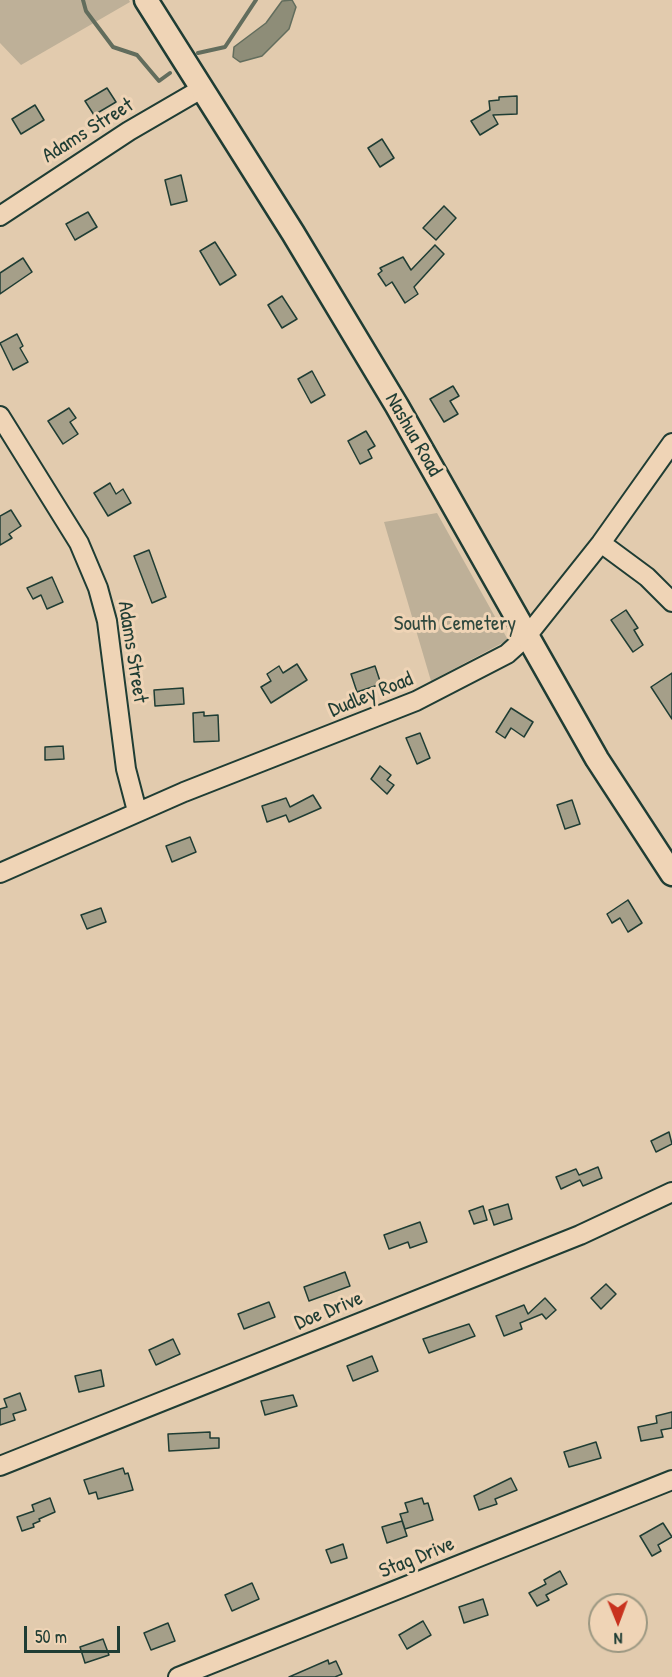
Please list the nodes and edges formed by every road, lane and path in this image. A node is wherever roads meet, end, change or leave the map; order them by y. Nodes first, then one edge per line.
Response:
1 (146, 0) edge
2 (203, 88) junction
3 (0, 216) edge
4 (0, 416) edge
5 (672, 443) edge
6 (601, 543) junction
7 (672, 602) edge
8 (527, 636) junction
9 (137, 811) junction
10 (0, 873) edge
11 (672, 874) edge
12 (672, 1192) edge
13 (0, 1466) edge
14 (672, 1480) edge
15 (177, 1677) edge

1 - 2 main road, Nashua Road
2 - 3 street, Adams Street
2 - 8 main road, Nashua Road
4 - 9 street, Adams Street
5 - 6 street, Dudley Road
6 - 7 street
6 - 8 street, Dudley Road
8 - 9 street, Dudley Road
8 - 11 main road, Nashua Road
9 - 10 street, Dudley Road
12 - 13 street, Doe Drive
14 - 15 street, Stag Drive

